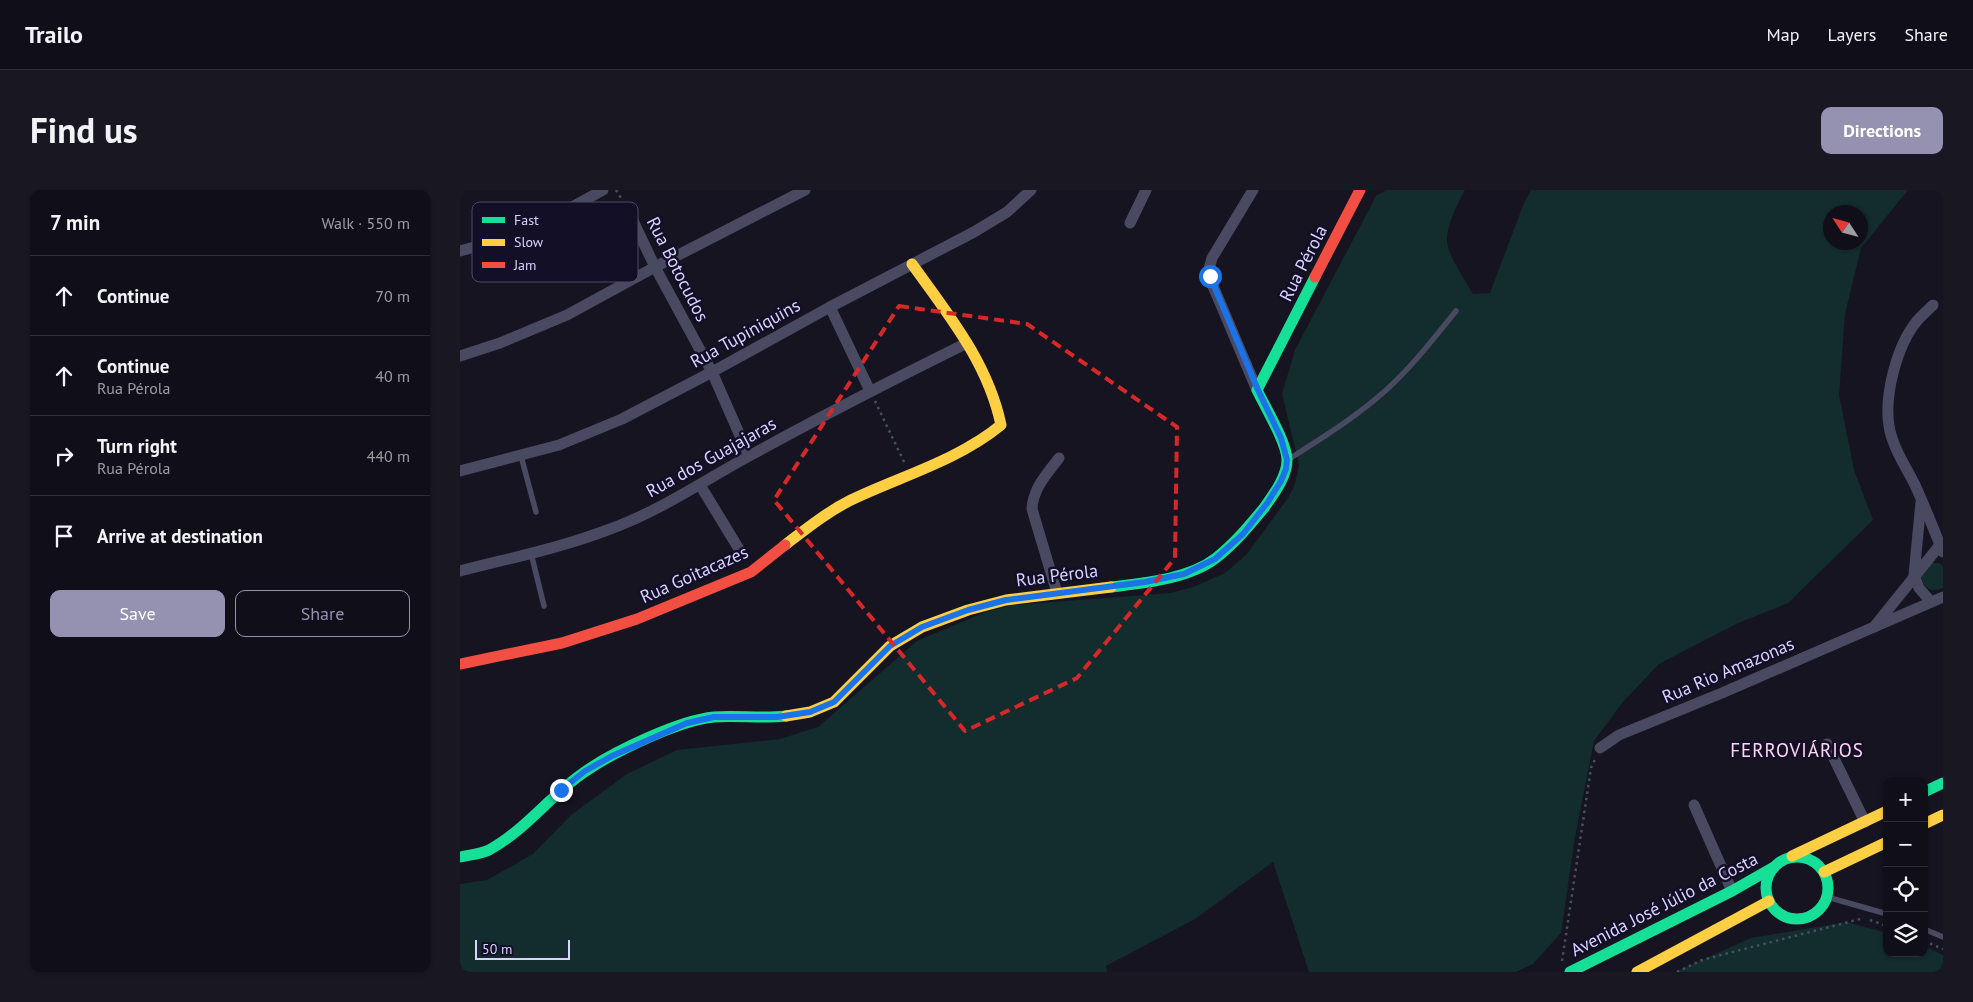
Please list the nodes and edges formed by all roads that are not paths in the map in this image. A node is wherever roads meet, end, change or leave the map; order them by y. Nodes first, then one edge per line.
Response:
1 (603, 190) edge
2 (805, 190) edge
3 (1031, 190) edge
4 (1146, 190) edge
5 (1253, 190) edge
6 (1360, 190) edge
7 (581, 202) edge
8 (1130, 223) dead end
9 (638, 231) edge
10 (912, 264) junction
11 (655, 266) junction
12 (638, 275) edge
13 (626, 282) edge
14 (1933, 305) dead end
15 (830, 307) junction
16 (1456, 311) dead end
17 (967, 343) junction
18 (460, 356) edge
19 (712, 372) junction
20 (1258, 390) junction
21 (870, 391) junction
22 (521, 456) junction
23 (749, 456) junction
24 (1059, 458) dead end
25 (1287, 460) junction
26 (460, 471) edge
27 (700, 485) junction
28 (1922, 500) junction
29 (536, 512) dead end
30 (1941, 548) edge
31 (530, 554) junction
32 (742, 554) dead end
33 (460, 571) edge
34 (1914, 575) junction
35 (1056, 593) junction
36 (1943, 596) edge
37 (1931, 602) junction
38 (544, 606) dead end
39 (1873, 628) junction
40 (460, 664) edge
41 (1827, 744) dead end
42 (1600, 748) road end
43 (1943, 783) edge
44 (1928, 790) edge
45 (1694, 805) dead end
46 (1883, 813) edge
47 (1943, 815) edge
48 (1865, 822) junction
49 (1928, 822) edge
50 (1883, 844) edge
51 (460, 857) edge
52 (1788, 858) junction
53 (1774, 867) junction
54 (1824, 872) junction
55 (1732, 892) junction
56 (1828, 897) junction
57 (1769, 901) junction
58 (1883, 913) edge
59 (1928, 931) edge
60 (1943, 937) edge
61 (1570, 972) edge
62 (1637, 972) edge

1 - 7 street
2 - 11 street
3 - 10 street, Rua Tupiniquins
4 - 8 street
5 - 20 street
6 - 20 street, Rua Pérola
9 - 11 street, Rua Botocudos
10 - 15 street, Rua Tupiniquins
10 - 17 street
11 - 12 street
11 - 19 street, Rua Botocudos
13 - 18 street
14 - 28 street
15 - 19 street, Rua Tupiniquins
15 - 21 street
16 - 25 lane
17 - 21 street, Rua dos Guajajaras
17 - 40 street, Rua Goitacazes
19 - 22 street, Rua Tupiniquins
19 - 23 street, Rua Botocudos
20 - 25 street
21 - 23 street, Rua dos Guajajaras
22 - 26 street, Rua Tupiniquins
22 - 29 lane
23 - 27 street, Rua dos Guajajaras
24 - 35 street
25 - 35 street, Rua Pérola
27 - 31 street, Rua dos Guajajaras
27 - 32 street
28 - 30 street
28 - 34 street
30 - 34 street, Rua Rio Amazonas
31 - 33 street, Rua dos Guajajaras
31 - 38 lane
34 - 37 street
34 - 39 street, Rua Rio Amazonas
35 - 51 street, Rua Pérola
36 - 37 street, Rua Rio Amazonas
37 - 39 street, Rua Rio Amazonas
39 - 42 street, Rua Rio Amazonas
41 - 48 street
43 - 44 street
45 - 55 street
46 - 48 street
47 - 49 street
48 - 52 street
50 - 54 street
52 - 53 street
52 - 54 street
53 - 55 street, Avenida José Júlio da Costa
53 - 57 street
54 - 56 street
55 - 61 street, Avenida José Júlio da Costa
56 - 57 street
56 - 58 lane
57 - 62 street
59 - 60 lane

